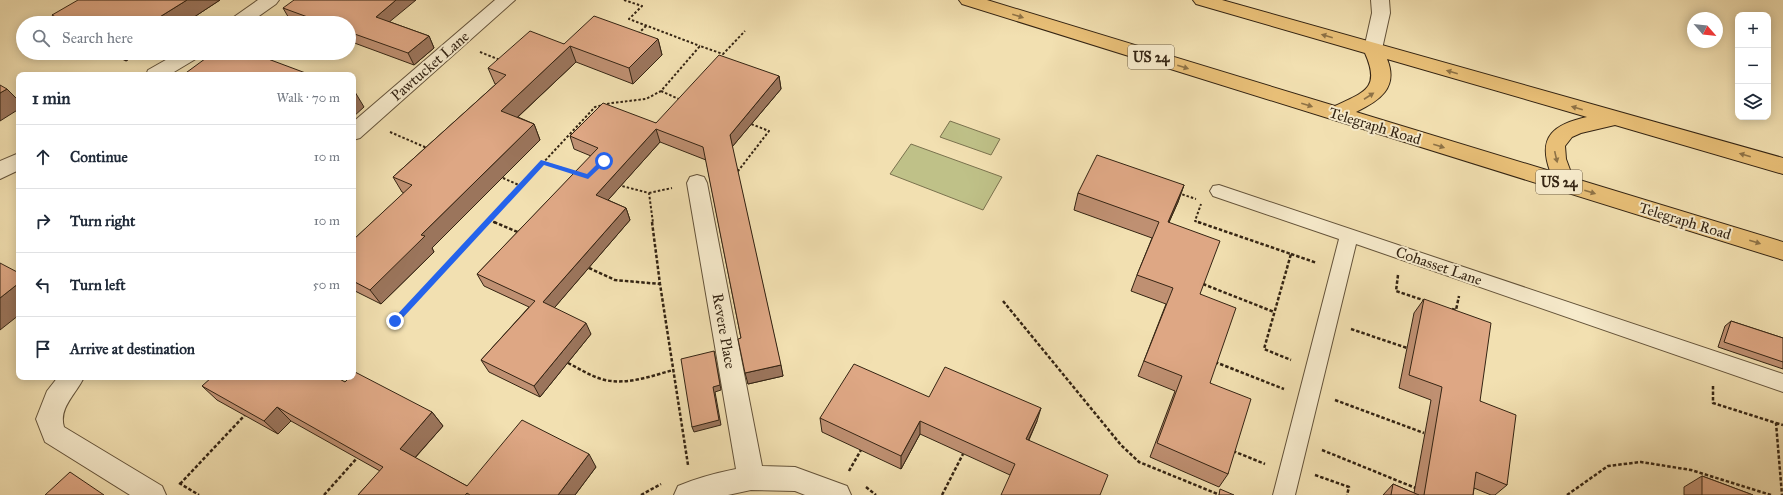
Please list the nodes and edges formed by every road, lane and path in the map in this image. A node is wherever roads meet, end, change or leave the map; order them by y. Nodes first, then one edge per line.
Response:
1 (270, 0) edge
2 (506, 0) edge
3 (624, 0) edge
4 (968, 0) edge
5 (1202, 0) edge
6 (1380, 0) edge
7 (247, 16) edge
8 (646, 26) junction
9 (745, 31) dead end
10 (634, 37) edge
11 (700, 46) junction
12 (1373, 49) junction
13 (475, 50) dead end
14 (180, 60) edge
15 (502, 61) edge
16 (160, 72) edge
17 (660, 91) junction
18 (682, 100) edge
19 (1335, 114) junction
20 (1615, 118) junction
21 (751, 124) edge
22 (356, 130) edge
23 (385, 130) dead end
24 (428, 149) edge
25 (16, 162) edge
26 (543, 162) junction
27 (1783, 166) edge
28 (0, 171) edge
29 (581, 174) edge
30 (502, 178) dead end
31 (611, 183) edge
32 (697, 183) junction
33 (1565, 184) junction
34 (521, 186) junction
35 (1173, 191) edge
36 (1219, 191) dead end
37 (649, 193) junction
38 (489, 220) junction
39 (523, 234) edge
40 (1349, 235) junction
41 (1783, 251) edge
42 (1291, 254) junction
43 (1323, 265) dead end
44 (589, 268) edge
45 (1399, 268) dead end
46 (660, 284) junction
47 (1203, 284) edge
48 (1461, 289) dead end
49 (1003, 301) dead end
50 (1433, 303) edge
51 (1448, 308) edge
52 (1274, 312) junction
53 (395, 321) dead end
54 (1349, 328) dead end
55 (1407, 348) dead end
56 (1215, 362) edge
57 (568, 363) edge
58 (1290, 368) dead end
59 (673, 370) junction
60 (70, 380) edge
61 (1286, 382) dead end
62 (1713, 382) dead end
63 (1783, 382) edge
64 (1284, 389) junction
65 (1282, 397) dead end
66 (1333, 400) dead end
67 (245, 416) edge
68 (1776, 423) junction
69 (1783, 425) edge
70 (1424, 433) dead end
71 (861, 450) edge
72 (1231, 450) edge
73 (1322, 450) dead end
74 (963, 454) edge
75 (1267, 457) dead end
76 (357, 458) edge
77 (1266, 464) junction
78 (1264, 471) dead end
79 (751, 478) junction
80 (688, 483) edge
81 (180, 484) dead end
82 (662, 484) dead end
83 (842, 486) edge
84 (1424, 492) edge
85 (153, 495) edge
86 (324, 495) edge
87 (641, 495) edge
88 (942, 495) edge
89 (1220, 495) edge
90 (1284, 495) edge
91 (1567, 495) edge
92 (1771, 495) edge
93 (1782, 495) edge

1 - 7 street
2 - 22 street, Pawtucket Lane
3 - 8 path
4 -> 19 highway, Telegraph Road / US 24
12 -> 5 highway
6 - 12 street
8 - 10 path
8 - 11 path
9 - 11 path
11 - 17 path
19 -> 12 highway
20 -> 12 highway
13 - 15 path
14 - 16 street
17 - 18 path
17 - 26 path
19 -> 33 highway, Telegraph Road / US 24
27 -> 20 highway
20 -> 33 highway
21 - 32 path
23 - 24 path
25 - 28 street
26 - 29 path
26 - 34 path
30 - 34 path
31 - 37 path
32 - 37 path
32 - 79 street, Revere Place
33 -> 41 highway, Telegraph Road / US 24
34 - 38 path
35 - 42 path
36 - 40 lane, Cohasset Lane
37 - 46 path
38 - 39 path
38 - 53 path
40 - 63 lane, Cohasset Lane
40 - 90 lane
42 - 43 path
42 - 52 path
44 - 46 path
45 - 50 path
46 - 59 path
47 - 52 path
48 - 51 path
49 - 89 path
52 - 58 path
54 - 55 path
56 - 64 path
57 - 59 path
59 - 80 path
60 - 85 street
61 - 64 path
62 - 68 path
64 - 65 path
66 - 70 path
67 - 81 path
68 - 69 path
68 - 93 path
71 - 83 path
72 - 77 path
73 - 84 path
74 - 88 path
75 - 77 path
76 - 86 path
77 - 78 path
79 - 80 street
79 - 83 street
82 - 87 path
91 - 92 path

